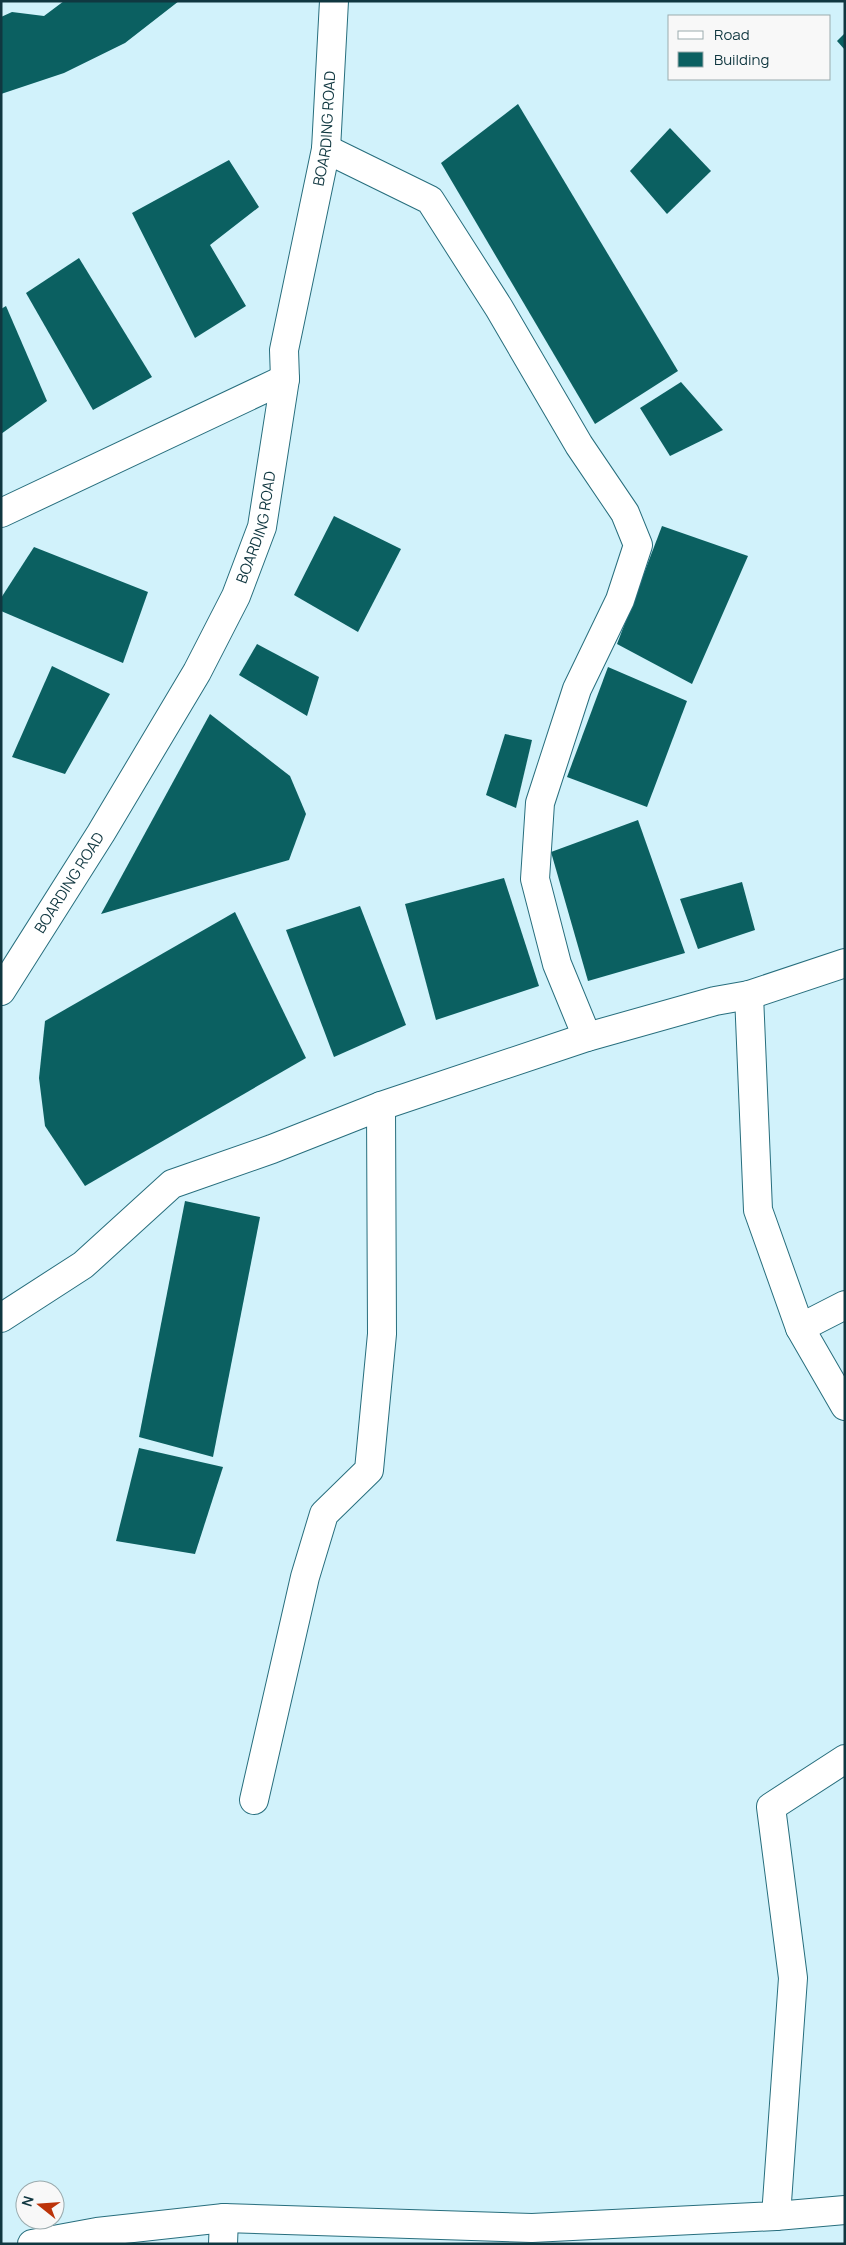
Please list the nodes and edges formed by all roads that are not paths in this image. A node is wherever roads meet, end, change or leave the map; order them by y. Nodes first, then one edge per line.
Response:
1 (334, 1) edge
2 (326, 149) junction
3 (286, 379) junction
4 (1, 513) edge
5 (845, 963) edge
6 (1, 991) edge
7 (749, 995) junction
8 (587, 1037) junction
9 (381, 1106) junction
10 (845, 1305) edge
11 (1, 1318) edge
12 (800, 1328) junction
13 (845, 1406) edge
14 (845, 1759) edge
15 (254, 1800) dead end
16 (845, 2210) edge
17 (776, 2216) junction
18 (223, 2231) edge
19 (32, 2244) edge

1 - 2 street, BOARDING ROAD
2 - 3 street, BOARDING ROAD
2 - 8 street
3 - 4 street
3 - 6 street, BOARDING ROAD
5 - 7 street
7 - 8 street
7 - 12 street
8 - 9 street
9 - 11 street
9 - 15 street
10 - 12 street
12 - 13 street
14 - 17 street
16 - 17 street
17 - 18 street
18 - 19 street

